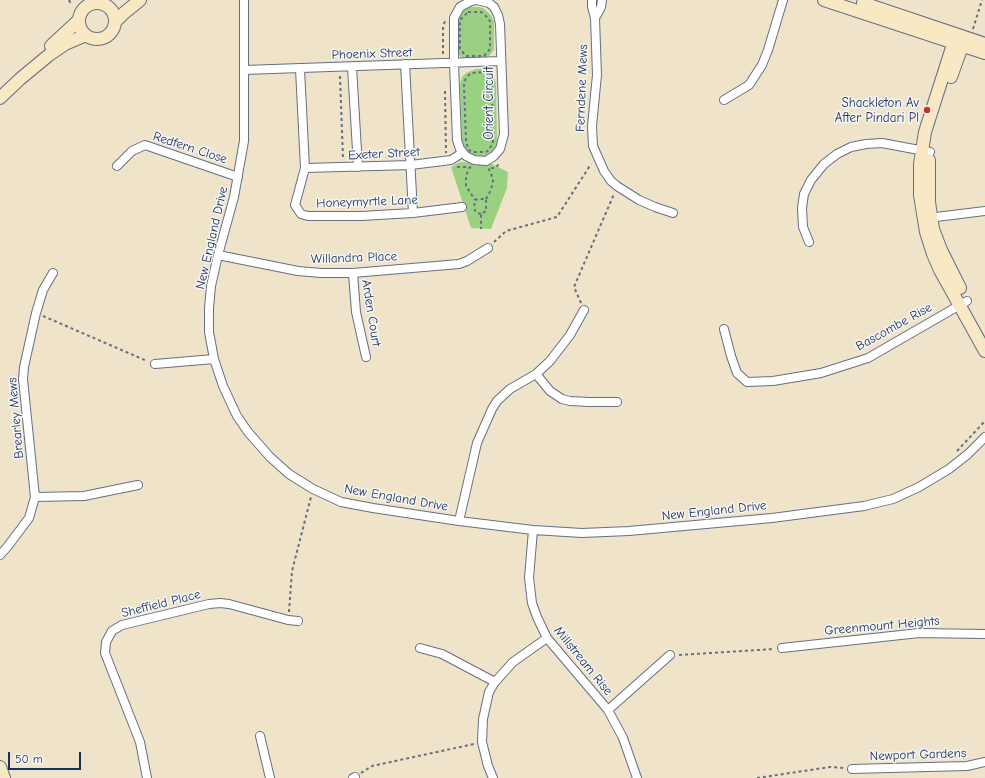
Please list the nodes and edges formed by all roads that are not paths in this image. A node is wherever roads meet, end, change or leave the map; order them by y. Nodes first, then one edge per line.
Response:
1 (135, 0) edge
2 (140, 0) edge
3 (244, 0) edge
4 (471, 0) edge
5 (592, 0) edge
6 (602, 0) edge
7 (783, 0) edge
8 (824, 0) edge
9 (853, 0) edge
10 (483, 1) edge
11 (101, 3) edge
12 (78, 4) edge
13 (595, 18) junction
14 (79, 20) junction
15 (116, 21) junction
16 (86, 35) junction
17 (962, 39) junction
18 (985, 44) edge
19 (985, 54) edge
20 (501, 61) junction
21 (454, 63) junction
22 (405, 64) junction
23 (300, 69) junction
24 (244, 70) junction
25 (352, 71) junction
26 (0, 89) edge
27 (0, 98) edge
28 (724, 100) dead end
29 (925, 151) junction
30 (462, 153) junction
31 (411, 165) junction
32 (117, 166) dead end
33 (358, 167) junction
34 (305, 168) junction
35 (238, 177) junction
36 (462, 207) dead end
37 (985, 211) edge
38 (413, 212) junction
39 (672, 213) dead end
40 (927, 218) junction
41 (809, 242) dead end
42 (488, 248) road end
43 (218, 255) junction
44 (53, 273) dead end
45 (352, 273) junction
46 (963, 303) junction
47 (584, 310) road end
48 (724, 329) dead end
49 (985, 334) edge
50 (985, 351) edge
51 (366, 357) dead end
52 (214, 359) junction
53 (155, 364) road end
54 (536, 374) junction
55 (617, 402) dead end
56 (985, 437) edge
57 (138, 485) dead end
58 (35, 497) junction
59 (459, 521) junction
60 (533, 530) junction
61 (0, 555) edge
62 (298, 621) dead end
63 (985, 634) edge
64 (547, 638) junction
65 (420, 648) dead end
66 (782, 648) road end
67 (670, 655) road end
68 (495, 682) junction
69 (608, 710) junction
70 (260, 736) dead end
71 (985, 762) edge
72 (0, 767) edge
73 (852, 769) road end
74 (4, 778) edge
75 (147, 778) edge
76 (270, 778) edge
77 (493, 778) edge
78 (637, 778) edge

1 - 11 street
2 - 15 street
3 - 24 street, New England Drive
4 - 10 street, Orient Circuit
4 - 21 street, Orient Circuit
5 - 13 street, Ferndene Mews
6 - 13 street, Ferndene Mews
7 - 28 street
8 - 17 street
9 - 17 street
10 - 20 street, Orient Circuit
11 - 12 street
11 - 15 street
12 - 14 street
13 - 39 street, Ferndene Mews
14 - 16 street
14 - 26 street
15 - 16 street
16 - 27 street
17 - 18 street
17 - 19 street
17 - 29 street
20 - 21 street, Phoenix Street
20 - 30 street, Orient Circuit
21 - 22 street, Phoenix Street
21 - 30 street, Orient Circuit
22 - 25 street, Phoenix Street
22 - 31 street
23 - 24 street, Phoenix Street
23 - 25 street, Phoenix Street
23 - 34 street, Honeymyrtle Lane
24 - 35 street, New England Drive
25 - 33 street
29 - 40 street
29 - 41 street
30 - 31 street, Exeter Street
31 - 33 street, Exeter Street
31 - 38 street
32 - 35 street, Redfern Close
33 - 34 street, Exeter Street
34 - 38 street, Honeymyrtle Lane
35 - 43 street, New England Drive
36 - 38 street, Honeymyrtle Lane
37 - 40 street
40 - 46 street
42 - 45 street, Willandra Place
43 - 45 street, Willandra Place
43 - 52 street, New England Drive
44 - 58 street, Brearley Mews
45 - 51 street, Arden Court
46 - 48 street, Bascombe Rise
46 - 49 street
46 - 50 street
47 - 54 street
52 - 53 street
52 - 59 street, New England Drive
54 - 55 street
54 - 59 street
56 - 60 street, New England Drive
57 - 58 street
58 - 61 street, Brearley Mews
59 - 60 street, New England Drive
60 - 64 street, Millstream Rise
62 - 75 street, Sheffield Place
63 - 66 street, Greenmount Heights
64 - 68 street
64 - 69 street, Millstream Rise
65 - 68 street
67 - 69 street
68 - 77 street
69 - 78 street, Millstream Rise
70 - 76 street
71 - 73 street, Newport Gardens
72 - 74 street

